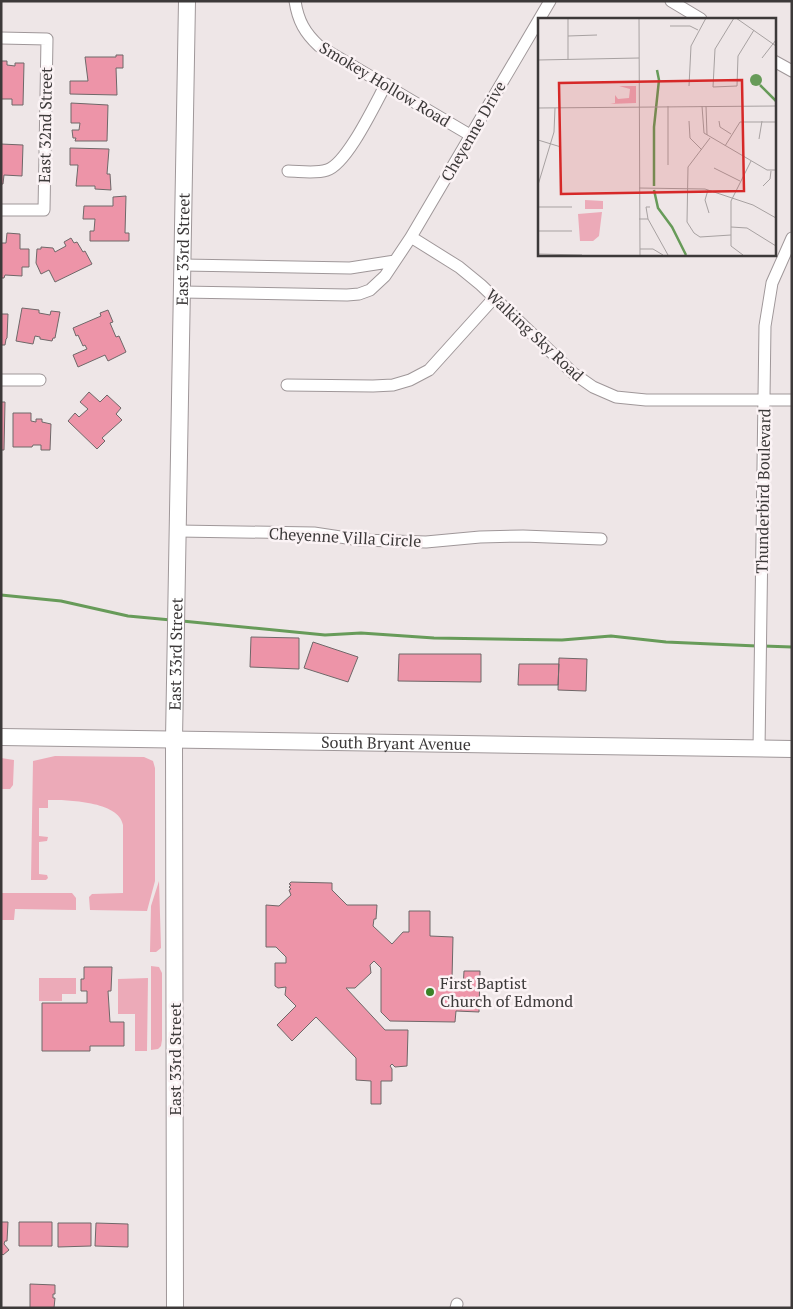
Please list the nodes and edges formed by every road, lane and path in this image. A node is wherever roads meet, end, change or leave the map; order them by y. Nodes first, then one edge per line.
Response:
1 (187, 1) edge
2 (295, 1) edge
3 (550, 1) edge
4 (670, 1) edge
5 (540, 18) edge
6 (698, 18) edge
7 (538, 21) edge
8 (1, 38) edge
9 (776, 62) edge
10 (792, 71) edge
11 (386, 84) junction
12 (470, 135) junction
13 (288, 171) dead end
14 (1, 210) edge
15 (411, 237) junction
16 (792, 238) edge
17 (395, 260) junction
18 (786, 264) edge
19 (183, 265) junction
20 (182, 292) junction
21 (494, 298) junction
22 (1, 380) edge
23 (40, 380) dead end
24 (287, 384) dead end
25 (764, 400) junction
26 (792, 400) edge
27 (178, 531) junction
28 (601, 540) dead end
29 (1, 737) edge
30 (174, 739) junction
31 (759, 748) junction
32 (792, 749) edge
33 (175, 1308) edge

1 - 19 street, East 33rd Street
2 - 11 street, Smokey Hollow Road
3 - 5 street, Cheyenne Drive
4 - 6 street
7 - 12 street, Cheyenne Drive
8 - 14 street, East 32nd Street
9 - 10 street
11 - 12 street, Smokey Hollow Road
11 - 13 street
12 - 15 street, Cheyenne Drive
15 - 17 street, Cheyenne Drive
15 - 21 street, Walking Sky Road
16 - 18 street, Thunderbird Boulevard
17 - 19 street
17 - 20 street, Cheyenne Drive
18 - 25 street, Thunderbird Boulevard
19 - 20 street, East 33rd Street
20 - 27 street, East 33rd Street
21 - 24 street
21 - 25 street, Walking Sky Road
22 - 23 street
25 - 26 street, Walking Sky Road
25 - 31 street, Thunderbird Boulevard
27 - 28 street, Cheyenne Villa Circle
27 - 30 street, East 33rd Street
29 - 30 street, South Bryant Avenue
30 - 31 street, South Bryant Avenue
30 - 33 street, East 33rd Street
31 - 32 street, South Bryant Avenue

